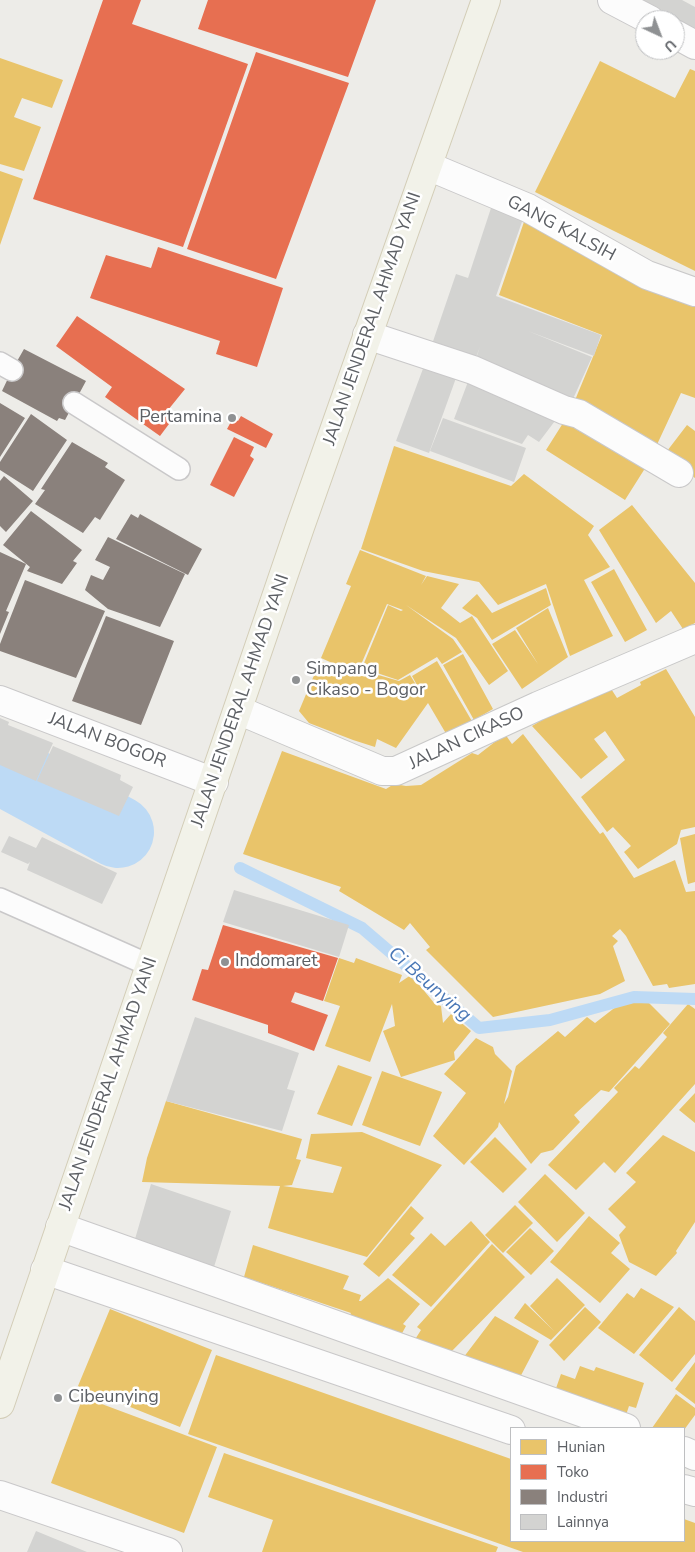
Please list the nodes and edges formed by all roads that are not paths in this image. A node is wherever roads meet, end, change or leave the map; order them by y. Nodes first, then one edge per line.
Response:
1 (486, 0) edge
2 (612, 0) edge
3 (635, 12) edge
4 (428, 166) junction
5 (695, 292) edge
6 (367, 335) junction
7 (74, 402) dead end
8 (179, 469) dead end
9 (679, 473) dead end
10 (695, 639) edge
11 (0, 700) edge
12 (238, 710) junction
13 (214, 782) junction
14 (0, 899) edge
15 (151, 966) junction
16 (60, 1227) junction
17 (45, 1270) junction
18 (0, 1404) edge
19 (623, 1427) edge
20 (510, 1430) edge
21 (0, 1495) edge
22 (168, 1552) edge

1 - 4 main road, JALAN JENDERAL AHMAD YANI
2 - 3 street
4 - 5 street, GANG KALSIH
4 - 6 main road, JALAN JENDERAL AHMAD YANI
6 - 9 street
6 - 12 main road, JALAN JENDERAL AHMAD YANI
7 - 8 lane
10 - 12 street, JALAN CIKASO
11 - 13 street, JALAN BOGOR
12 - 13 main road, JALAN JENDERAL AHMAD YANI
13 - 15 main road, JALAN JENDERAL AHMAD YANI
14 - 15 lane
15 - 16 main road, JALAN JENDERAL AHMAD YANI
16 - 17 main road, JALAN JENDERAL AHMAD YANI
16 - 19 street
17 - 18 main road, JALAN JENDERAL AHMAD YANI
17 - 20 street
21 - 22 street

